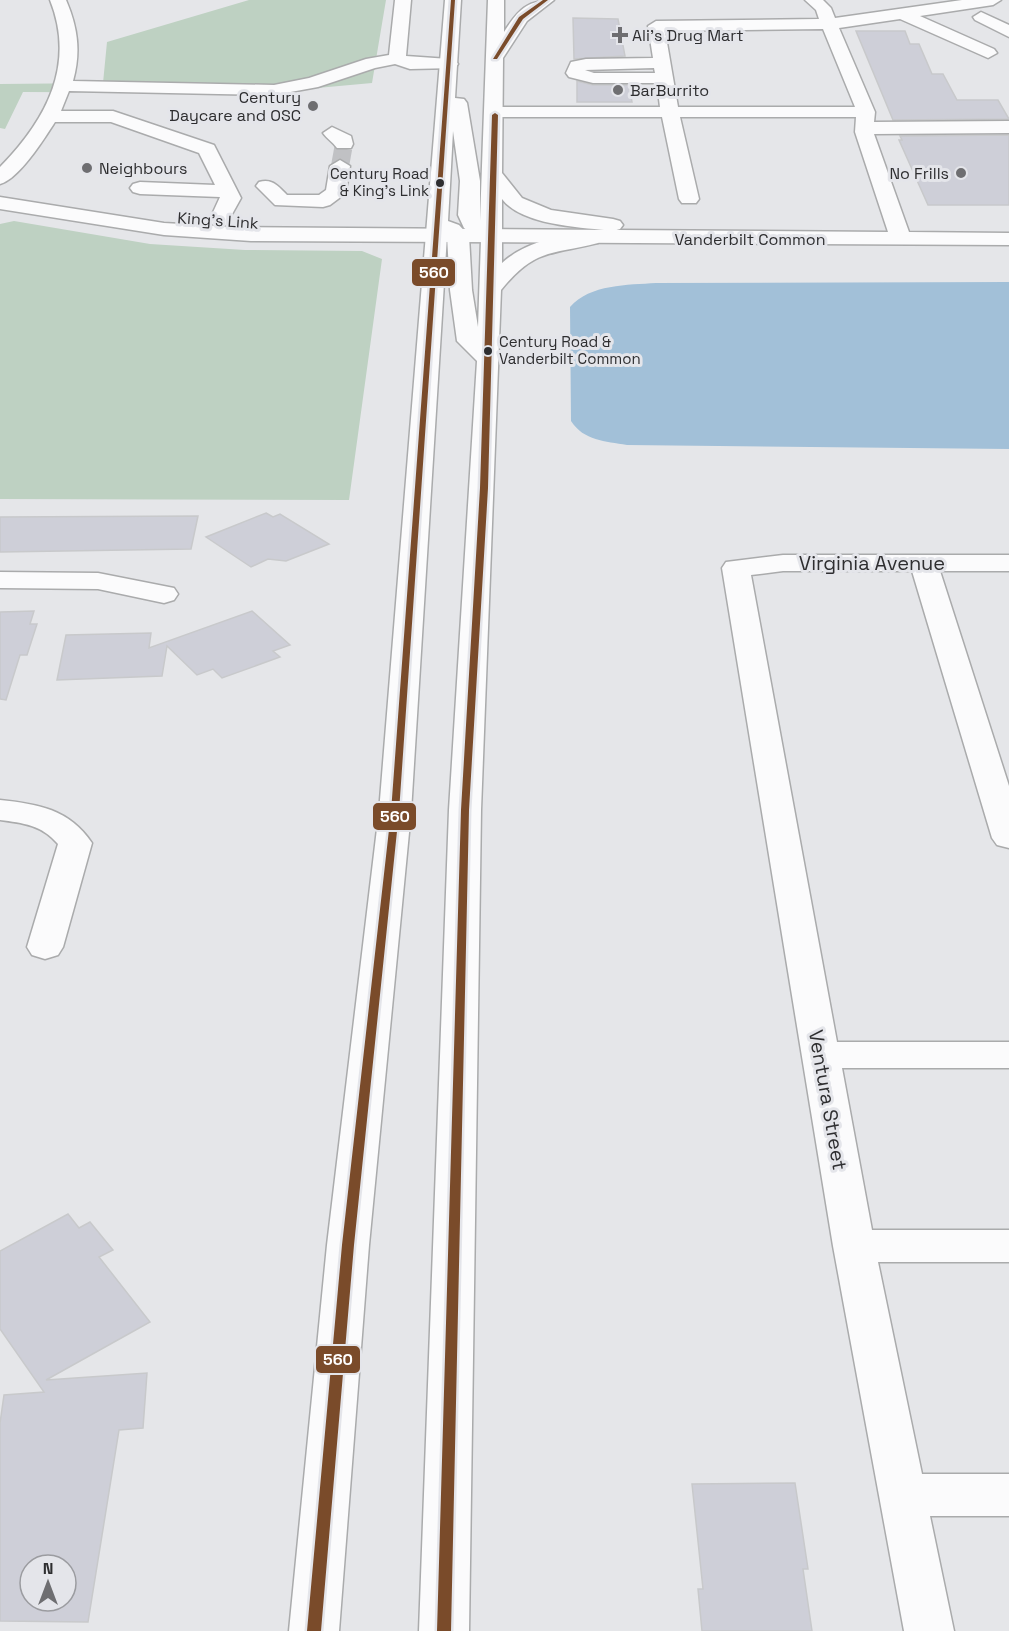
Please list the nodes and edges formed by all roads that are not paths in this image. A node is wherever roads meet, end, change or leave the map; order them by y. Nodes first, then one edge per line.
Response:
1 (58, 0) edge
2 (403, 0) edge
3 (453, 0) edge
4 (496, 0) edge
5 (546, 0) edge
6 (813, 0) edge
7 (993, 0) edge
8 (779, 6) dead end
9 (1009, 12) edge
10 (902, 14) junction
11 (831, 24) junction
12 (785, 25) junction
13 (1009, 32) edge
14 (988, 52) dead end
15 (495, 58) junction
16 (397, 59) junction
17 (449, 67) junction
18 (63, 86) junction
19 (495, 112) junction
20 (670, 112) junction
21 (48, 116) junction
22 (865, 120) junction
23 (1009, 127) edge
24 (340, 166) tunnel mouth
25 (494, 175) junction
26 (0, 178) edge
27 (266, 186) dead end
28 (140, 188) dead end
29 (0, 191) edge
30 (227, 191) junction
31 (689, 199) dead end
32 (0, 203) edge
33 (219, 221) junction
34 (612, 225) junction
35 (1009, 225) edge
36 (464, 230) junction
37 (899, 232) junction
38 (591, 239) junction
39 (1009, 239) edge
40 (490, 290) junction
41 (489, 359) junction
42 (923, 563) junction
43 (1009, 563) edge
44 (736, 568) joint
45 (0, 580) edge
46 (164, 594) dead end
47 (0, 810) edge
48 (1009, 838) edge
49 (45, 947) dead end
50 (820, 1055) junction
51 (1009, 1055) edge
52 (854, 1246) junction
53 (1009, 1246) edge
54 (904, 1495) junction
55 (1009, 1495) edge
56 (314, 1631) edge
57 (444, 1631) edge
58 (929, 1631) edge

1 - 18 main road
2 - 16 main road
3 - 17 main road
4 - 15 main road
5 - 15 main road
6 - 11 main road
7 - 10 main road
8 - 12 main road
9 - 13 main road
10 - 11 main road
10 - 14 main road
11 - 12 main road
11 - 22 main road
12 - 20 main road
15 - 19 main road
16 - 17 main road
16 - 18 main road
17 - 36 main road
17 - 36 main road
18 - 21 main road
19 - 20 main road
19 - 25 main road
20 - 22 main road
20 - 31 main road
21 - 26 main road
21 - 30 main road
22 - 23 main road
22 - 37 main road
24 - 27 main road
25 - 34 main road
25 - 36 main road
28 - 30 main road
29 - 33 main road, King's Link
30 - 33 main road
32 - 36 main road, King's Link
33 - 36 main road, King's Link
34 - 36 main road, Vanderbilt Common
34 - 37 main road, Vanderbilt Common
35 - 37 main road, Vanderbilt Common
36 - 38 main road, Vanderbilt Common
36 - 40 main road
36 - 41 main road
36 - 56 main road
37 - 38 main road, Vanderbilt Common
37 - 39 main road, Vanderbilt Common
38 - 40 main road
40 - 41 main road
41 - 57 main road
42 - 43 main road, Virginia Avenue
42 - 44 main road, Virginia Avenue
42 - 48 main road
44 - 50 main road, Ventura Street
45 - 46 main road
47 - 49 main road
50 - 51 main road
50 - 52 main road, Ventura Street
52 - 53 main road
52 - 54 main road, Ventura Street
54 - 55 main road
54 - 58 main road, Ventura Street

